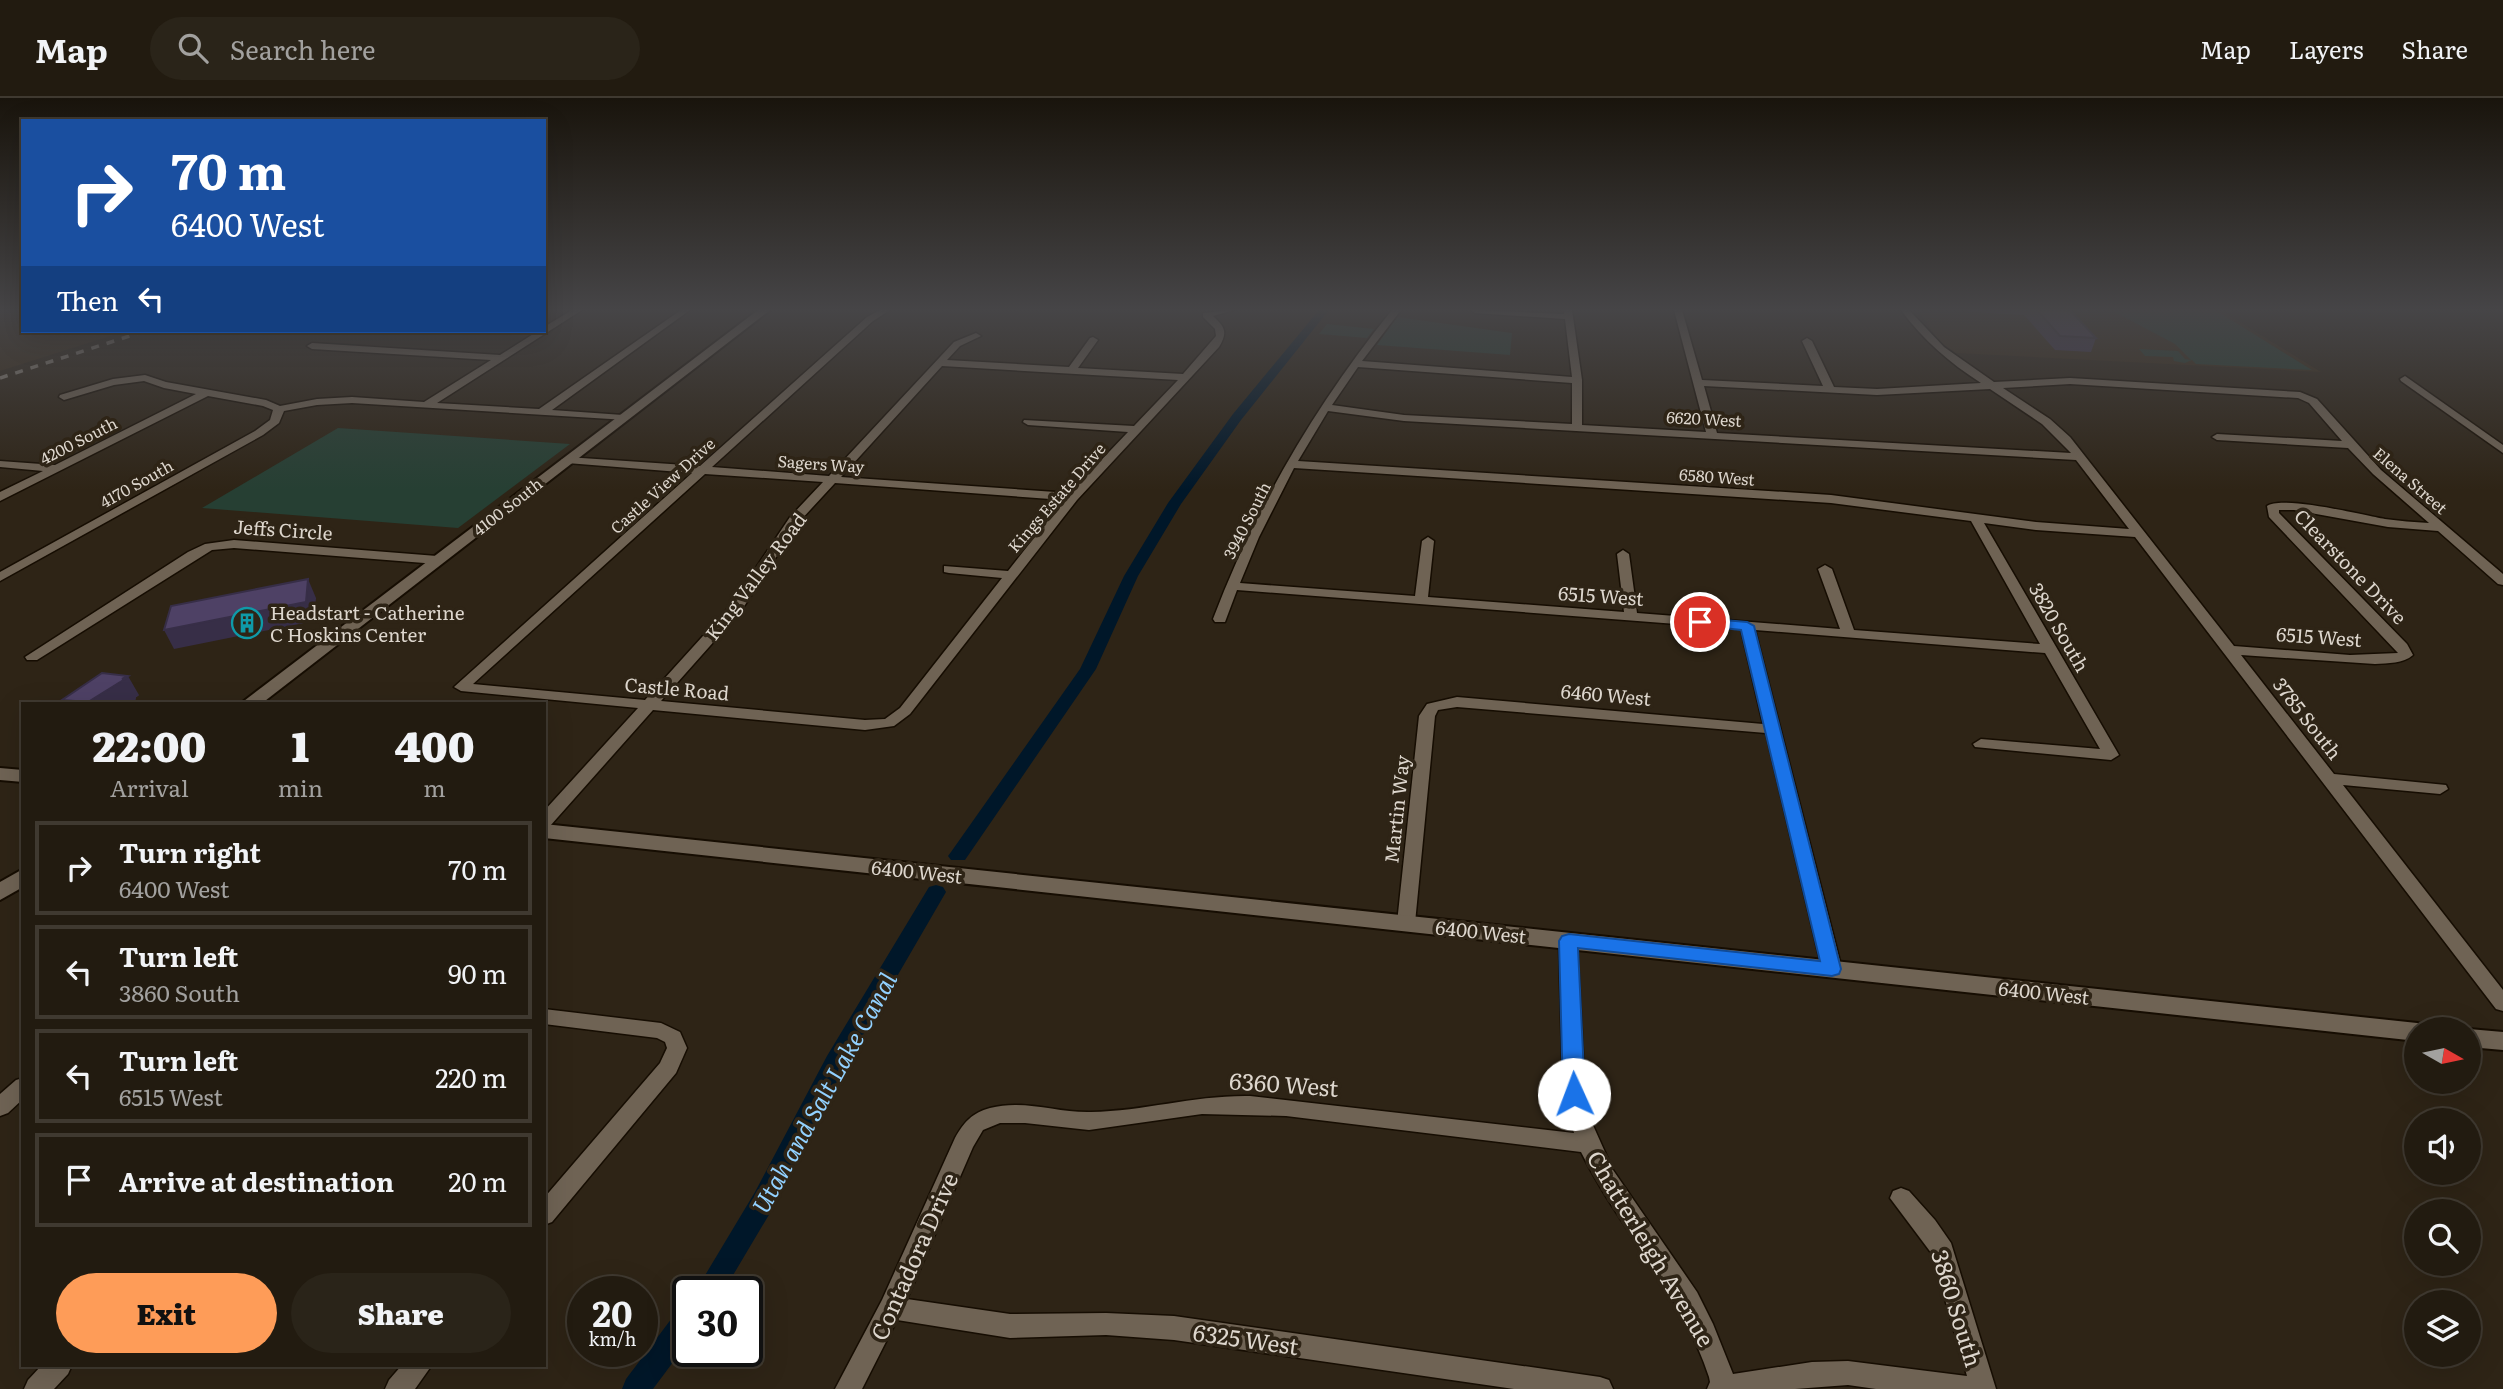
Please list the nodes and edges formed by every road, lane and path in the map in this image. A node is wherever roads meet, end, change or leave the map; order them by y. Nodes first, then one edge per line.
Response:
1 (484, 370) edge
2 (601, 370) edge
3 (686, 370) edge
4 (814, 370) edge
5 (933, 370) edge
6 (1076, 370) edge
7 (1191, 370) edge
8 (1352, 370) edge
9 (1442, 370) edge
10 (1576, 370) edge
11 (1695, 370) edge
12 (1821, 370) edge
13 (1971, 370) edge
14 (1185, 377) junction
15 (2405, 379) dead end
16 (1577, 380) junction
17 (1698, 383) junction
18 (1993, 385) junction
19 (1830, 390) junction
20 (207, 392) junction
21 (64, 397) dead end
22 (426, 405) junction
23 (1327, 408) junction
24 (279, 410) junction
25 (542, 412) junction
26 (623, 418) junction
27 (1028, 422) dead end
28 (1577, 428) junction
29 (1136, 429) junction
30 (2481, 433) junction
31 (1712, 435) junction
32 (2503, 435) edge
33 (2217, 437) dead end
34 (2351, 445) junction
35 (2503, 450) edge
36 (2081, 457) junction
37 (567, 460) junction
38 (0, 464) edge
39 (1292, 464) junction
40 (57, 468) junction
41 (702, 470) junction
42 (832, 479) junction
43 (0, 497) edge
44 (1073, 497) junction
45 (1975, 518) junction
46 (2441, 528) junction
47 (2138, 533) junction
48 (1428, 541) dead end
49 (1623, 554) dead end
50 (437, 560) junction
51 (949, 569) dead end
52 (1825, 569) dead end
53 (1010, 575) junction
54 (0, 577) edge
55 (2503, 581) edge
56 (1232, 586) junction
57 (1421, 601) junction
58 (1631, 617) junction
59 (1220, 619) dead end
60 (1747, 626) junction
61 (1849, 634) junction
62 (2050, 649) junction
63 (2230, 649) junction
64 (2406, 655) joint
65 (32, 657) dead end
66 (461, 687) joint
67 (252, 702) edge
68 (650, 705) junction
69 (1437, 705) joint
70 (889, 723) joint
71 (1772, 729) junction
72 (1980, 744) dead end
73 (0, 774) edge
74 (21, 776) edge
75 (2331, 779) junction
76 (2440, 789) dead end
77 (546, 820) edge
78 (546, 831) edge
79 (21, 877) edge
80 (0, 893) edge
81 (1406, 923) junction
82 (1569, 941) junction
83 (1832, 969) junction
84 (2503, 1004) edge
85 (546, 1016) edge
86 (2404, 1031) edge
87 (2482, 1039) edge
88 (2503, 1041) edge
89 (21, 1088) edge
90 (0, 1107) edge
91 (975, 1122) joint
92 (1590, 1144) junction
93 (1901, 1198) dead end
94 (546, 1213) edge
95 (891, 1308) junction
96 (57, 1367) edge
97 (417, 1367) edge
98 (37, 1389) edge
99 (398, 1389) edge
100 (848, 1389) edge
101 (1600, 1389) edge
102 (1723, 1389) edge
103 (1969, 1389) edge
104 (1983, 1389) edge

1 - 22 street
2 - 25 street
3 - 26 street, 4100 South
4 - 41 street, Castle View Drive
5 - 42 street, King Valley Road
6 - 14 street
7 - 14 street, Kings Estate Drive
8 - 23 street, 3940 South
9 - 16 street
10 - 16 street
11 - 17 street
12 - 19 street
13 - 18 street, 3785 South
14 - 29 street, Kings Estate Drive
15 - 30 street
16 - 28 street
17 - 19 street
17 - 31 street
18 - 19 street
18 - 34 street, Elena Street
18 - 36 street, 3785 South
20 - 21 street
20 - 24 street
20 - 40 street, 4200 South
22 - 24 street
22 - 25 street
23 - 28 street, 6620 West
23 - 39 street, 3940 South
24 - 54 street, 4170 South
25 - 26 street
26 - 37 street, 4100 South
27 - 29 street
28 - 31 street, 6620 West
29 - 44 street, Kings Estate Drive
30 - 32 street
30 - 35 street
31 - 36 street, 6620 West
33 - 34 street
34 - 46 street, Elena Street
36 - 47 street, 3785 South
37 - 41 street, Sagers Way
37 - 50 street, 4100 South
38 - 40 street
39 - 45 street, 6580 West
39 - 56 street, 3940 South
40 - 43 street, 4200 South
41 - 42 street, Sagers Way
41 - 66 street, Castle View Drive
42 - 44 street, Sagers Way
42 - 68 street, King Valley Road
44 - 53 street, Kings Estate Drive
45 - 47 street, 6580 West
45 - 62 street, 3820 South
46 - 55 street, Elena Street
46 - 64 street, Clearstone Drive
47 - 63 street, 3785 South
48 - 57 street
49 - 58 street
50 - 65 street, Jeffs Circle
50 - 67 street, 4100 South
51 - 53 street
52 - 61 street
53 - 70 street, Kings Estate Drive
56 - 57 street, 6515 West
56 - 59 street, 3940 South
57 - 58 street, 6515 West
58 - 60 street, 6515 West
60 - 61 street, 6515 West
60 - 71 street
61 - 62 street, 6515 West
62 - 72 street, 3820 South
63 - 64 street, 6515 West
63 - 75 street, 3785 South
66 - 68 street, Castle Road
68 - 70 street, Castle Road
68 - 77 street, King Valley Road
69 - 71 street, 6460 West
69 - 81 street, Martin Way
71 - 83 street
73 - 74 street
75 - 76 street
75 - 84 street, 3785 South
78 - 81 street, 6400 West
79 - 80 street
81 - 82 street, 6400 West
82 - 83 street, 6400 West
82 - 92 street, Chatterleigh Avenue
83 - 86 street, 6400 West
85 - 94 street
87 - 88 street
89 - 90 street
91 - 92 street, 6360 West
91 - 95 street, Contadora Drive
92 - 102 street, Chatterleigh Avenue
93 - 104 street, 3860 South
95 - 100 street, Contadora Drive
95 - 101 street, 6325 West
96 - 98 street
97 - 99 street
102 - 103 street

